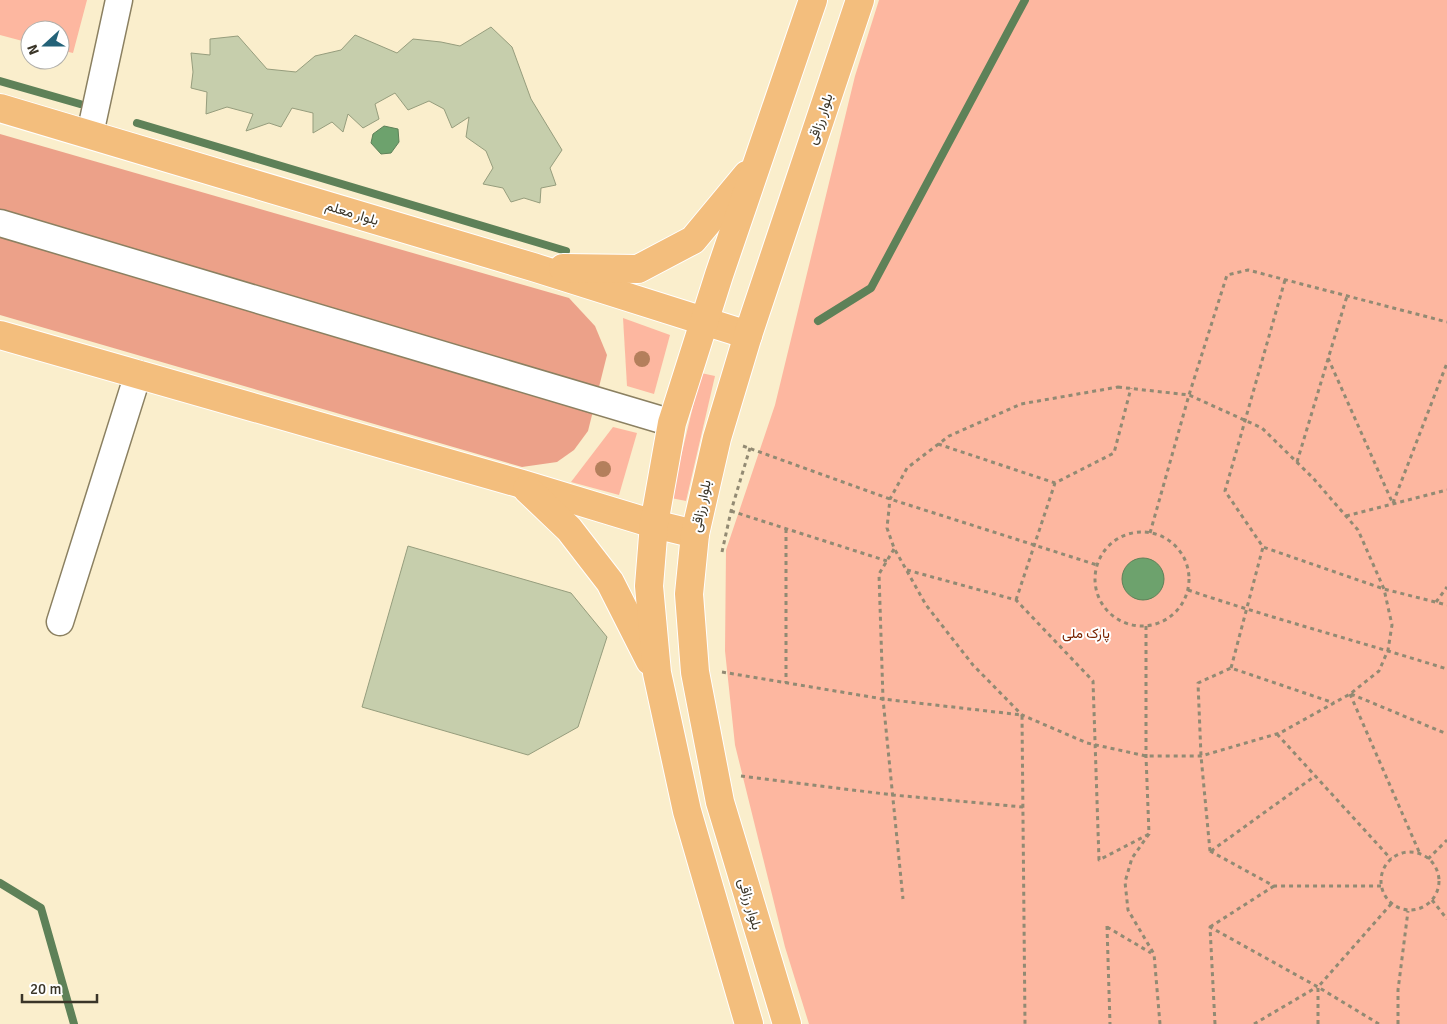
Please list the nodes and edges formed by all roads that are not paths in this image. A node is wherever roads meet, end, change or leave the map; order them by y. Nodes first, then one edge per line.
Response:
1 (119, 0) edge
2 (813, 0) edge
3 (860, 0) edge
4 (0, 108) edge
5 (90, 134) junction
6 (757, 162) junction
7 (0, 223) edge
8 (533, 267) junction
9 (704, 322) junction
10 (0, 335) edge
11 (748, 335) junction
12 (138, 374) junction
13 (672, 423) junction
14 (522, 484) junction
15 (654, 524) junction
16 (695, 534) junction
17 (60, 622) dead end
18 (656, 673) junction
19 (750, 1024) edge
20 (787, 1024) edge

1 - 5 street
2 - 6 main road
3 - 11 main road, بلوار رزاقی
4 - 5 main road, بلوار معلم
5 - 8 main road, بلوار معلم
6 - 8 main road
6 - 9 main road
7 - 13 street
8 - 9 main road, بلوار معلم
9 - 11 main road, بلوار معلم
9 - 13 main road
10 - 12 main road
11 - 16 main road, بلوار رزاقی
12 - 14 main road
12 - 17 street
13 - 15 main road
14 - 15 main road
14 - 18 main road
15 - 16 main road
15 - 18 main road
16 - 20 main road, بلوار رزاقی
18 - 19 main road

